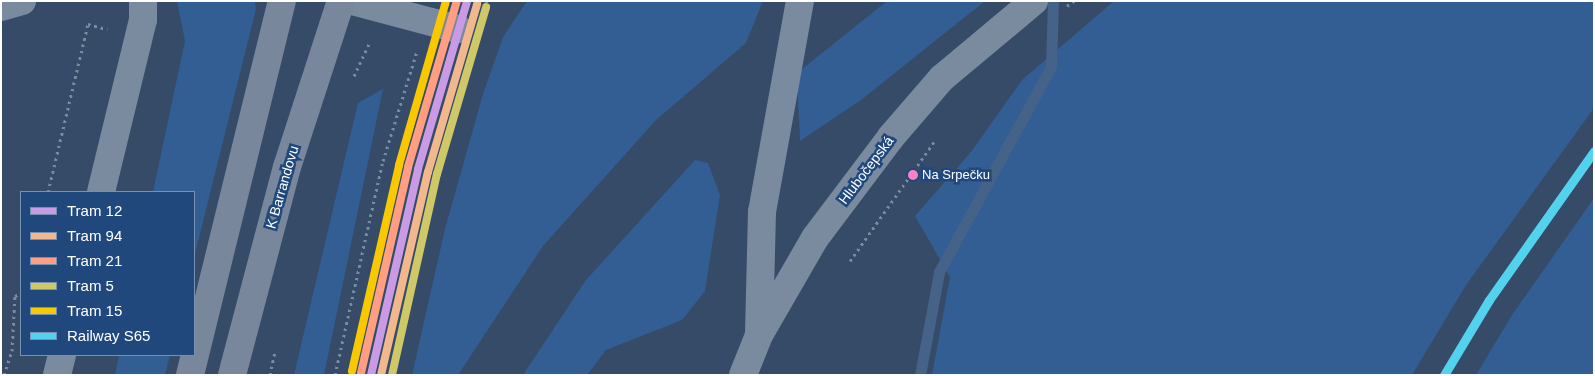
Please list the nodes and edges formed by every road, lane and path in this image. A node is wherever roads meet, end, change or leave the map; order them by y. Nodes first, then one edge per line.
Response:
1 (22, 1) edge
2 (143, 1) edge
3 (270, 1) edge
4 (282, 1) edge
5 (341, 1) edge
6 (352, 1) edge
7 (800, 1) edge
8 (1, 7) edge
9 (1024, 9) edge
10 (383, 10) junction
11 (458, 29) dead end
12 (115, 31) dead end
13 (271, 38) junction
14 (410, 72) dead end
15 (351, 83) dead end
16 (462, 86) dead end
17 (941, 132) dead end
18 (48, 191) edge
19 (101, 191) edge
20 (850, 261) dead end
21 (20, 294) edge
22 (759, 336) junction
23 (276, 347) dead end
24 (195, 354) edge
25 (62, 356) edge
26 (195, 356) edge
27 (4, 375) edge
28 (57, 375) edge
29 (190, 375) edge
30 (232, 375) edge
31 (270, 375) edge
32 (335, 375) edge
33 (391, 375) edge
34 (742, 375) edge

1 - 8 street
2 - 19 street
3 - 13 street
4 - 13 main road
5 - 30 main road, K Barrandovu
6 - 10 street
7 - 22 street
9 - 22 street, Hlubočepská
10 - 11 street
10 - 15 path
12 - 18 path
13 - 24 main road
14 - 32 path
16 - 33 path
17 - 20 path
21 - 27 path
22 - 34 street, Hlubočepská
23 - 31 path
25 - 28 street
26 - 29 main road

